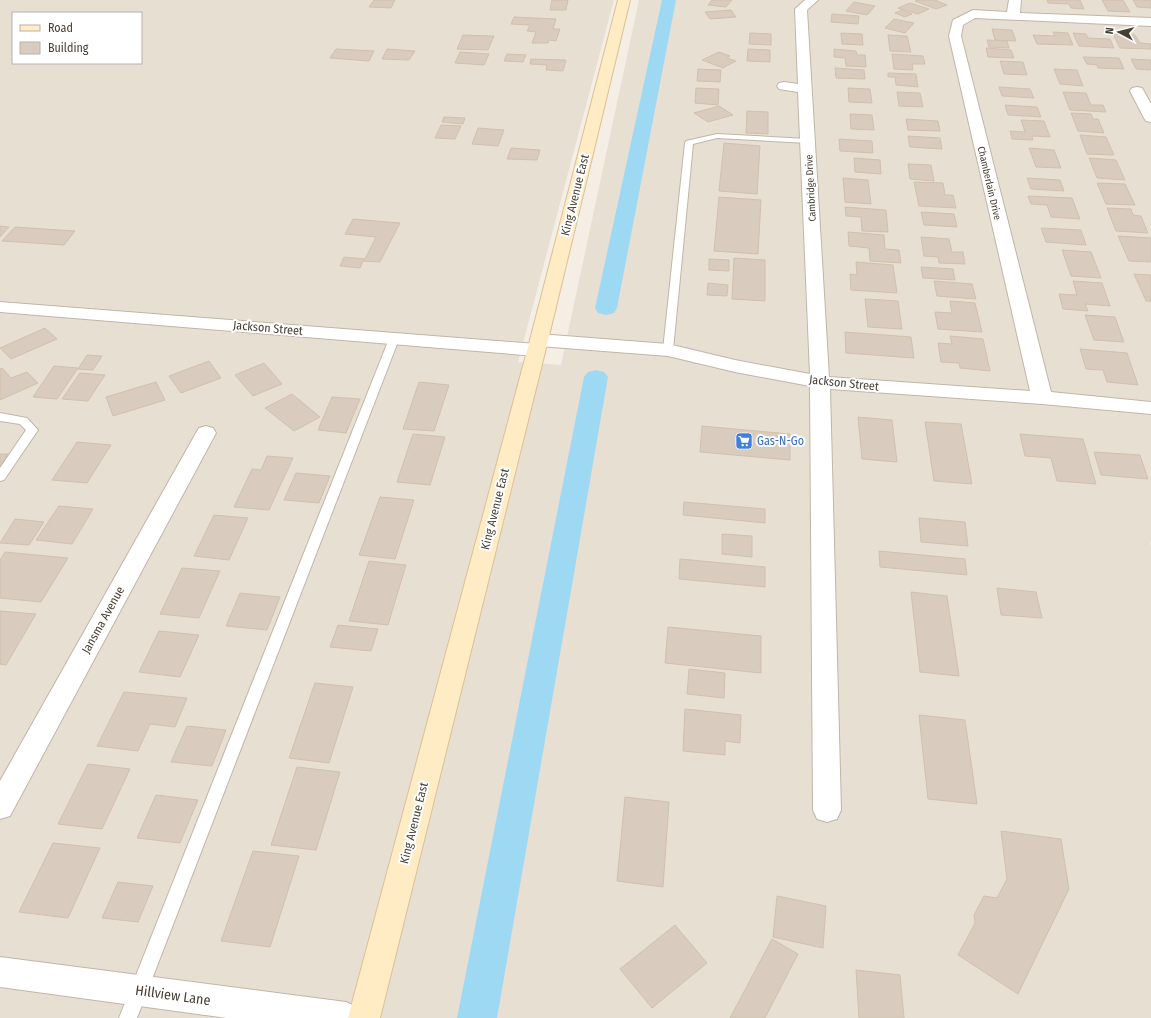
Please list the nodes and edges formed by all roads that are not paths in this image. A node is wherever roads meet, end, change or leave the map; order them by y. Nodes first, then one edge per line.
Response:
1 (624, 0) edge
2 (1015, 0) edge
3 (801, 6) edge
4 (1013, 16) junction
5 (1151, 22) edge
6 (784, 86) dead end
7 (804, 89) junction
8 (1151, 91) edge
9 (1151, 118) edge
10 (807, 141) junction
11 (0, 307) edge
12 (394, 339) junction
13 (538, 345) junction
14 (668, 350) junction
15 (820, 382) junction
16 (1042, 398) junction
17 (1151, 408) edge
18 (0, 417) edge
19 (206, 432) dead end
20 (0, 478) edge
21 (0, 807) edge
22 (827, 810) dead end
23 (0, 972) edge
24 (133, 1004) edge
25 (346, 1018) edge
26 (364, 1018) edge

1 - 13 main road, King Avenue East
2 - 4 street
3 - 7 street, Cambridge Drive
4 - 5 street, Chamberlain Drive
4 - 16 street, Chamberlain Drive
6 - 7 street
7 - 10 street, Cambridge Drive
8 - 9 street
10 - 14 lane
10 - 15 street, Cambridge Drive
11 - 12 street, Jackson Street
12 - 13 street, Jackson Street
12 - 24 lane
13 - 14 street, Jackson Street
13 - 26 main road, King Avenue East
14 - 15 street, Jackson Street
15 - 16 street, Jackson Street
15 - 22 street, Cambridge Drive
16 - 17 street, Jackson Street
18 - 20 lane
19 - 21 street, Jansma Avenue
23 - 24 street, Hillview Lane
24 - 25 street, Hillview Lane

